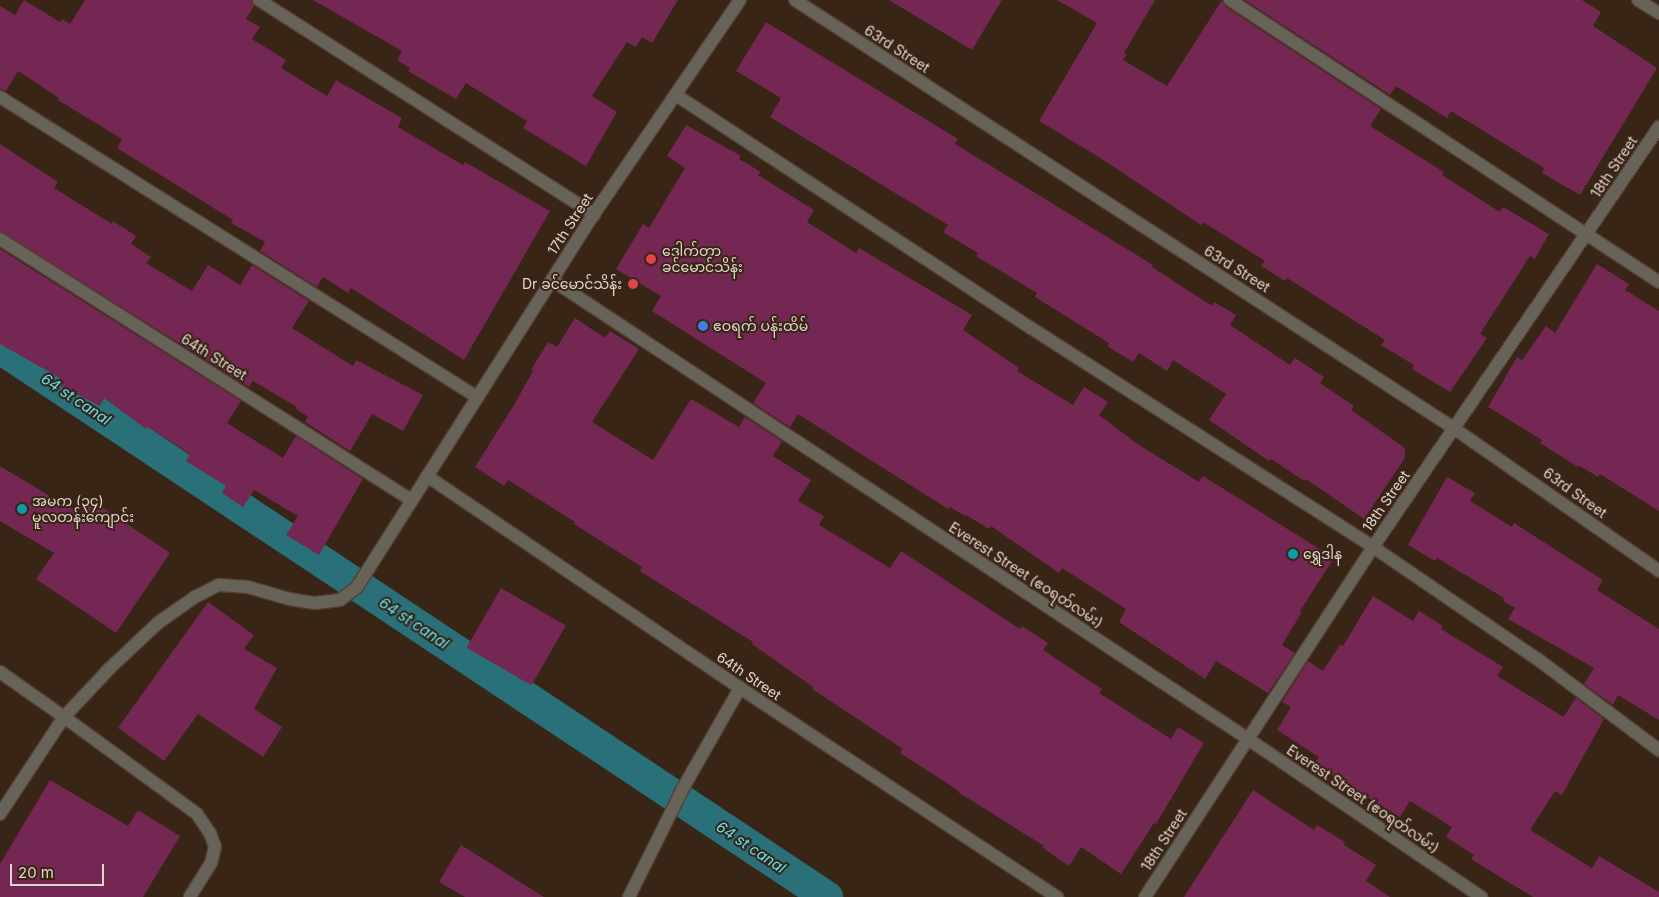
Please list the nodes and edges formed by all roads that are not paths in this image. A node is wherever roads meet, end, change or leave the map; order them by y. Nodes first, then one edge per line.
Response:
1 (259, 0) edge
2 (740, 0) edge
3 (795, 0) edge
4 (1230, 0) edge
5 (1638, 0) edge
6 (1659, 13) edge
7 (676, 95) junction
8 (0, 97) edge
9 (1659, 127) edge
10 (594, 214) junction
11 (1587, 235) junction
12 (0, 239) edge
13 (552, 280) junction
14 (1659, 282) edge
15 (477, 397) junction
16 (1455, 428) junction
17 (427, 476) junction
18 (412, 500) junction
19 (1373, 547) junction
20 (1659, 571) edge
21 (0, 672) edge
22 (740, 688) junction
23 (64, 716) junction
24 (1248, 739) junction
25 (1659, 750) edge
26 (0, 814) edge
27 (190, 897) edge
28 (629, 897) edge
29 (1057, 897) edge
30 (1145, 897) edge
31 (1481, 897) edge

1 - 10 street
2 - 7 street, 17th Street
3 - 16 street, 63rd Street
4 - 11 street
5 - 6 street
7 - 10 street, 17th Street
7 - 19 street
8 - 15 street
9 - 11 street, 18th Street
10 - 13 street, 17th Street
11 - 14 street
11 - 16 street, 18th Street
12 - 18 street, 64th Street
13 - 15 street, 17th Street
13 - 24 street, Everest Street (ဧ၀ရတ်လမ်း)
15 - 17 street, 17th Street
16 - 19 street, 18th Street
16 - 20 street, 63rd Street
17 - 18 street, 17th Street
17 - 22 street, 64th Street
18 - 23 street, 17th Street
19 - 24 street, 18th Street
19 - 25 street
21 - 23 street
22 - 28 street
22 - 29 street, 64th Street
23 - 26 street
23 - 27 street
24 - 30 street, 18th Street
24 - 31 street, Everest Street (ဧ၀ရတ်လမ်း)

